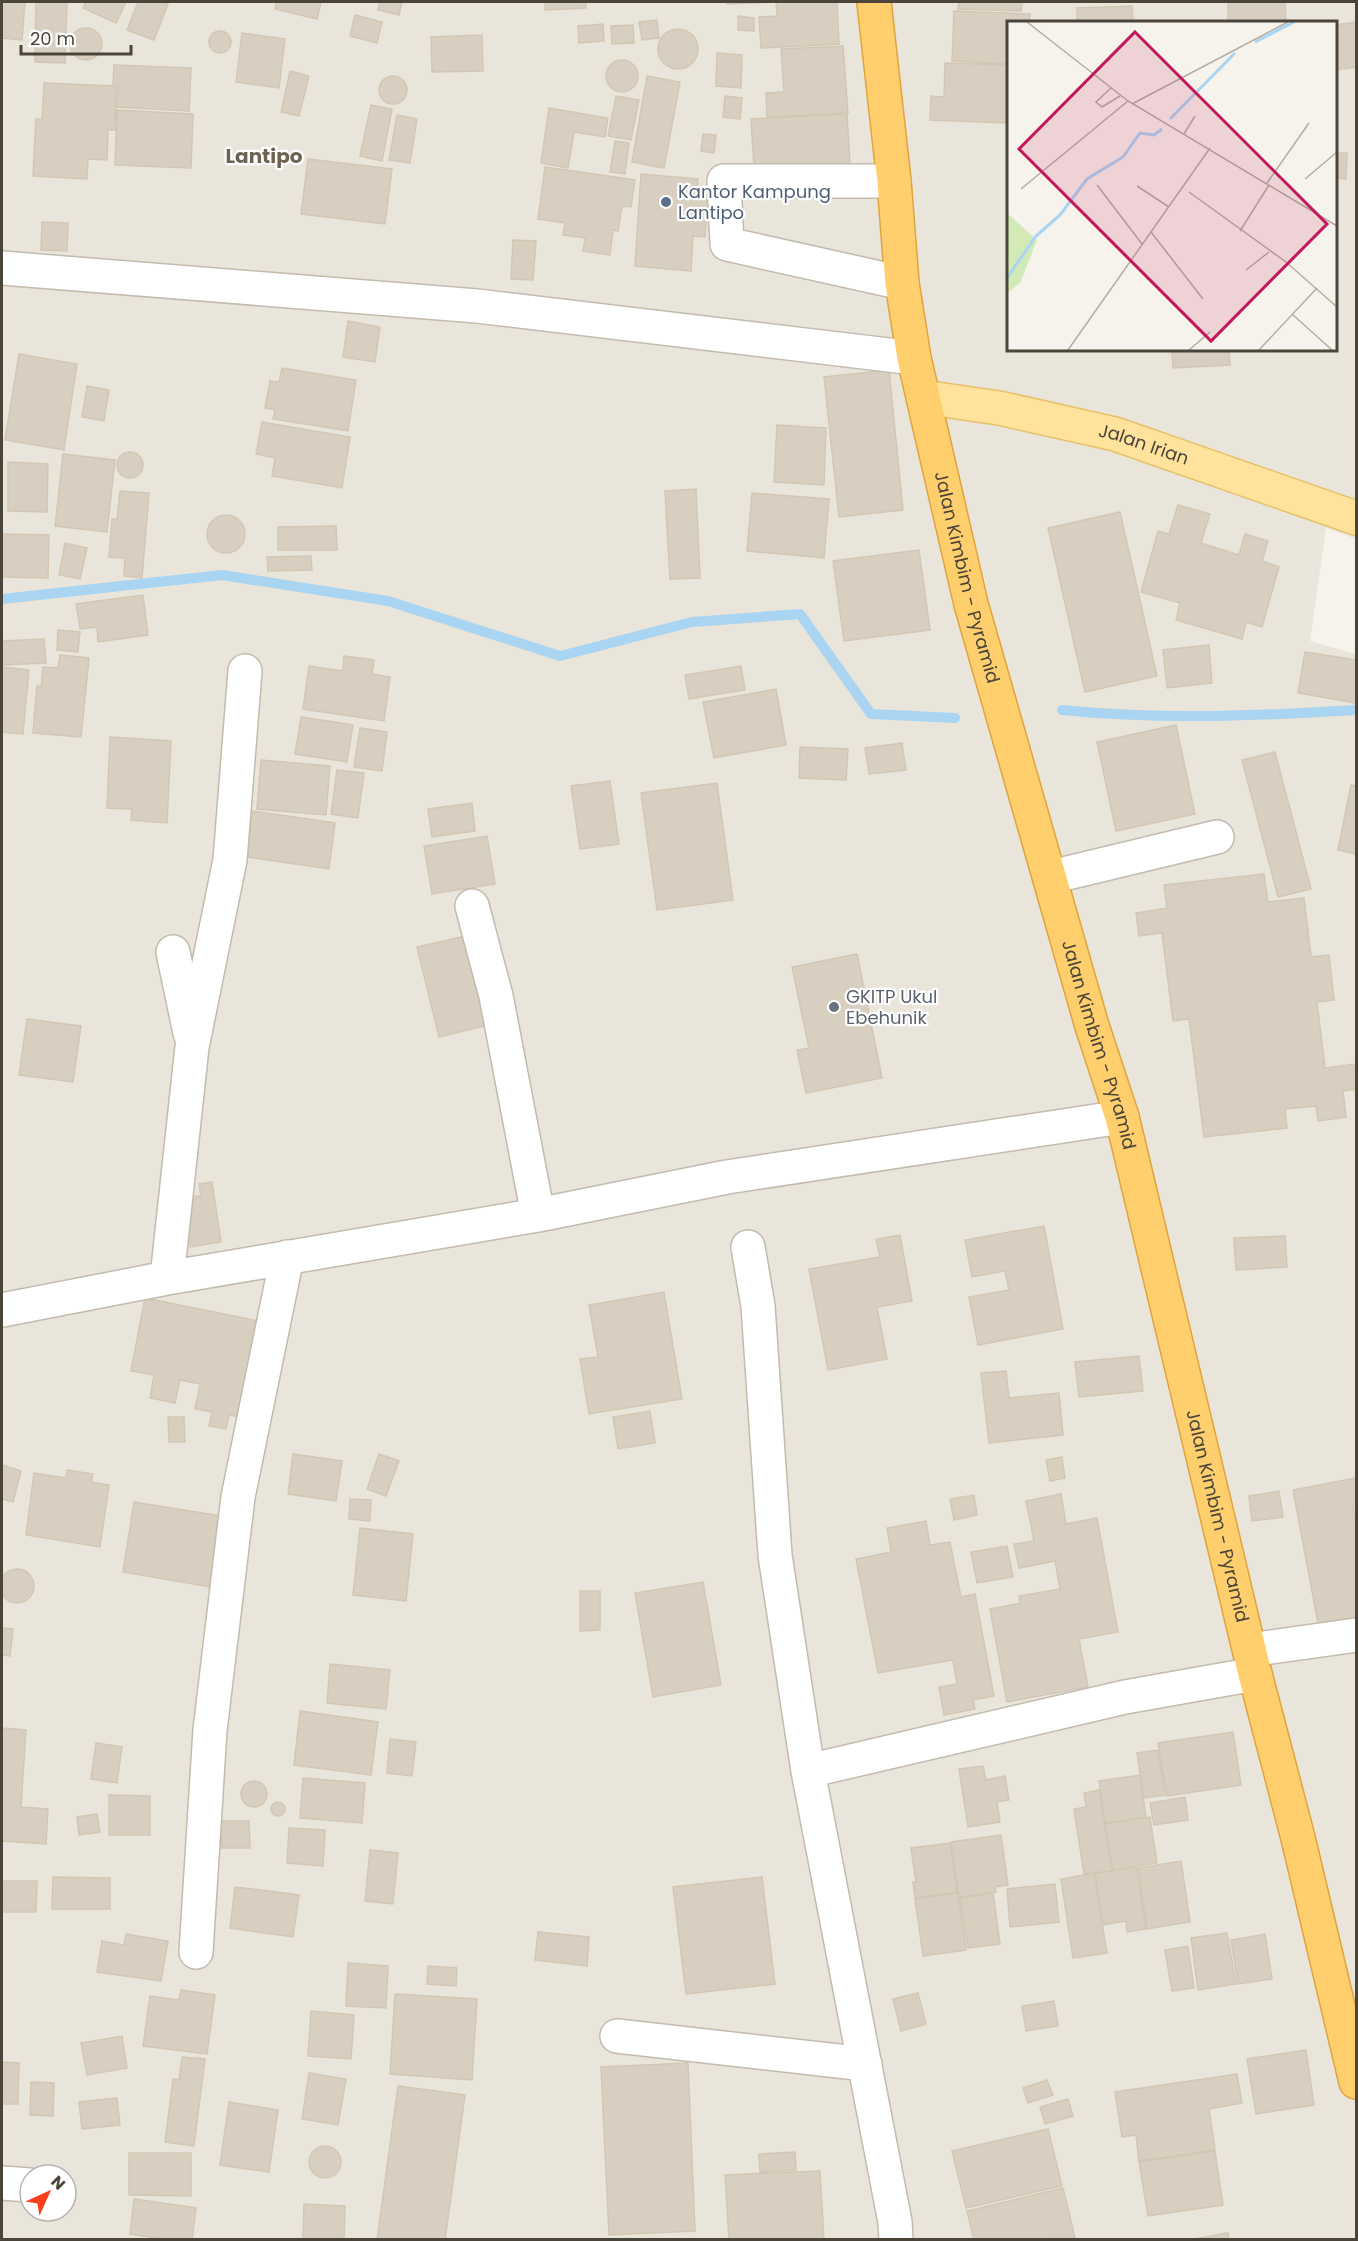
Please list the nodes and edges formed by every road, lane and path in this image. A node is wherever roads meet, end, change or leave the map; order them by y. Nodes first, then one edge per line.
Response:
1 (873, 2) edge
2 (894, 181) junction
3 (2, 268) edge
4 (902, 283) junction
5 (914, 358) junction
6 (923, 397) junction
7 (1356, 518) edge
8 (245, 671) dead end
9 (1217, 837) dead end
10 (1051, 876) junction
11 (472, 906) dead end
12 (173, 952) dead end
13 (192, 1047) junction
14 (1122, 1117) junction
15 (538, 1215) junction
16 (748, 1247) dead end
17 (287, 1257) junction
18 (167, 1278) junction
19 (2, 1310) edge
20 (1356, 1635) edge
21 (1252, 1662) junction
22 (808, 1771) junction
23 (196, 1952) dead end
24 (617, 2036) dead end
25 (865, 2064) junction
26 (1356, 2082) edge
27 (2, 2183) edge
28 (18, 2184) edge
29 (896, 2240) edge

1 - 2 highway, Jalan Kimbim - Pyramid
2 - 4 highway, Jalan Kimbim - Pyramid
2 - 4 street
3 - 5 street
4 - 5 highway, Jalan Kimbim - Pyramid
5 - 6 highway, Jalan Kimbim - Pyramid
6 - 7 main road, Jalan Irian
6 - 10 highway, Jalan Kimbim - Pyramid
8 - 13 street
9 - 10 street
10 - 14 highway, Jalan Kimbim - Pyramid
11 - 15 street
12 - 13 street
13 - 18 street
14 - 15 street
14 - 21 highway, Jalan Kimbim - Pyramid
15 - 17 street
16 - 22 street
17 - 18 street
17 - 23 street
18 - 19 street
20 - 21 street
21 - 22 street
21 - 26 highway, Jalan Kimbim - Pyramid
22 - 25 street
24 - 25 street
25 - 29 street
27 - 28 street

